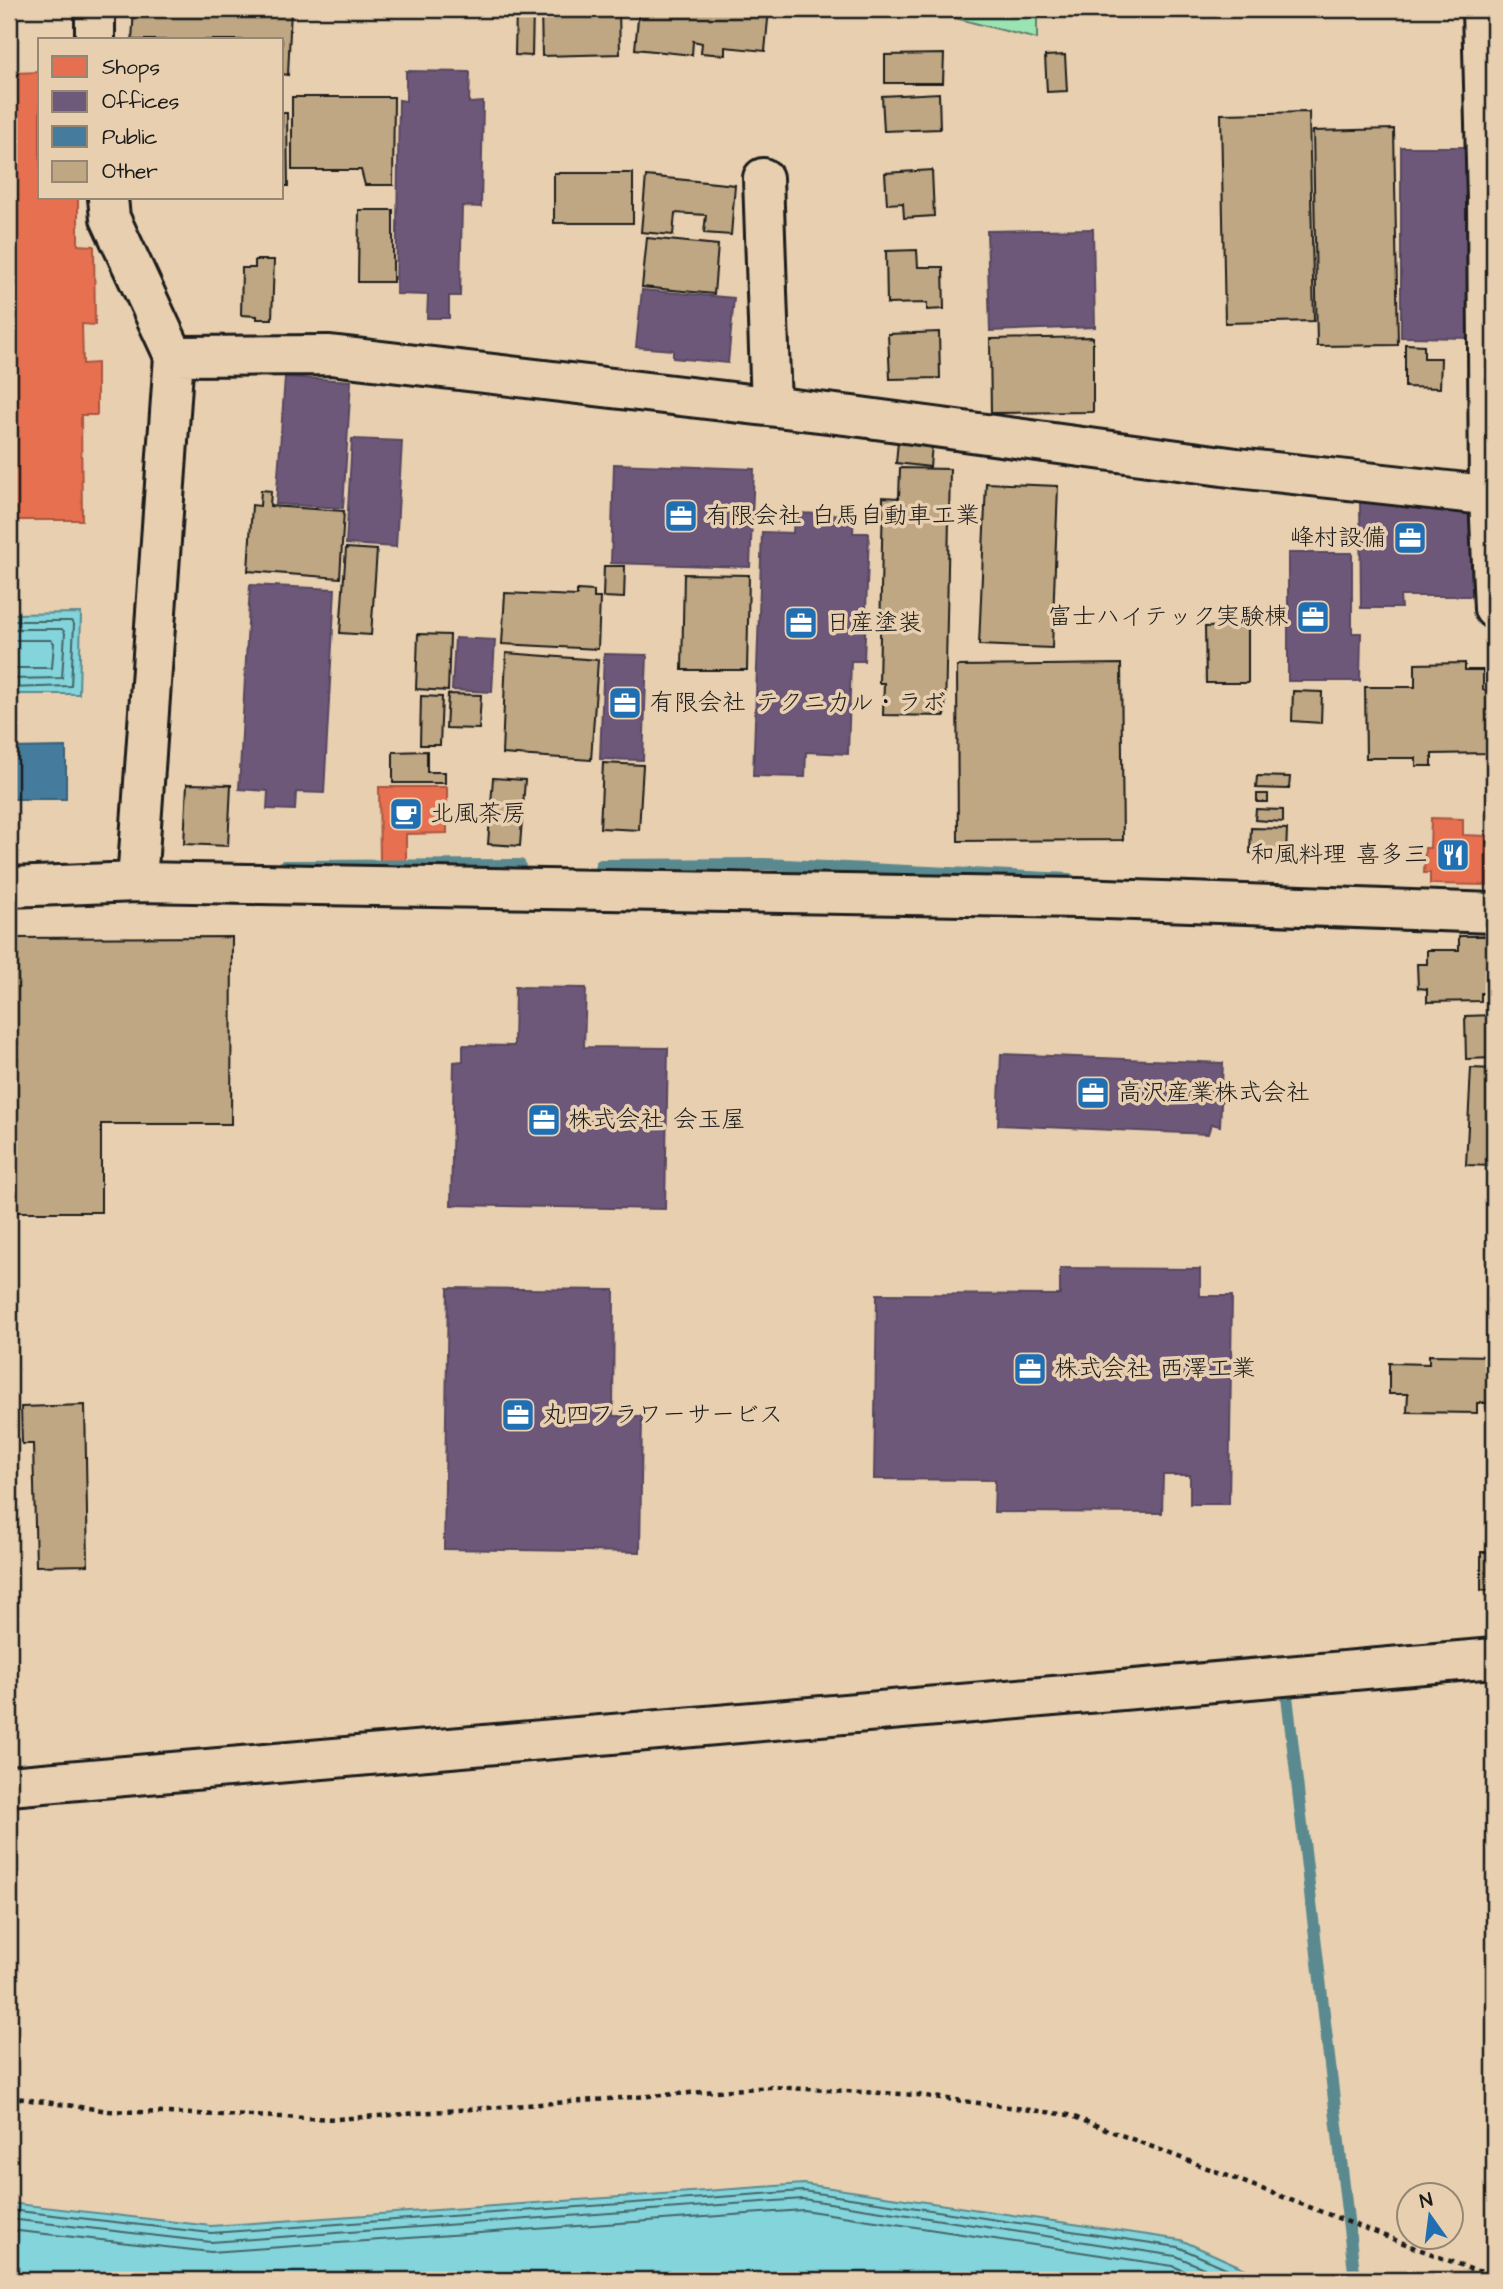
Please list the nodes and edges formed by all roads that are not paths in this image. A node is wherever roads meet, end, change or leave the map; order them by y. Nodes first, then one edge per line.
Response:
1 (95, 9) edge
2 (1482, 9) edge
3 (95, 38) edge
4 (763, 178) dead end
5 (108, 200) edge
6 (174, 356) junction
7 (771, 406) junction
8 (1492, 496) edge
9 (1494, 609) edge
10 (137, 883) junction
11 (9, 887) edge
12 (1494, 913) edge
13 (1494, 1658) edge
14 (9, 1786) edge

1 - 3 street
2 - 8 street
4 - 7 street
5 - 6 street
6 - 7 street
6 - 10 street
7 - 8 street
8 - 9 street
10 - 11 street
10 - 12 street
13 - 14 street

